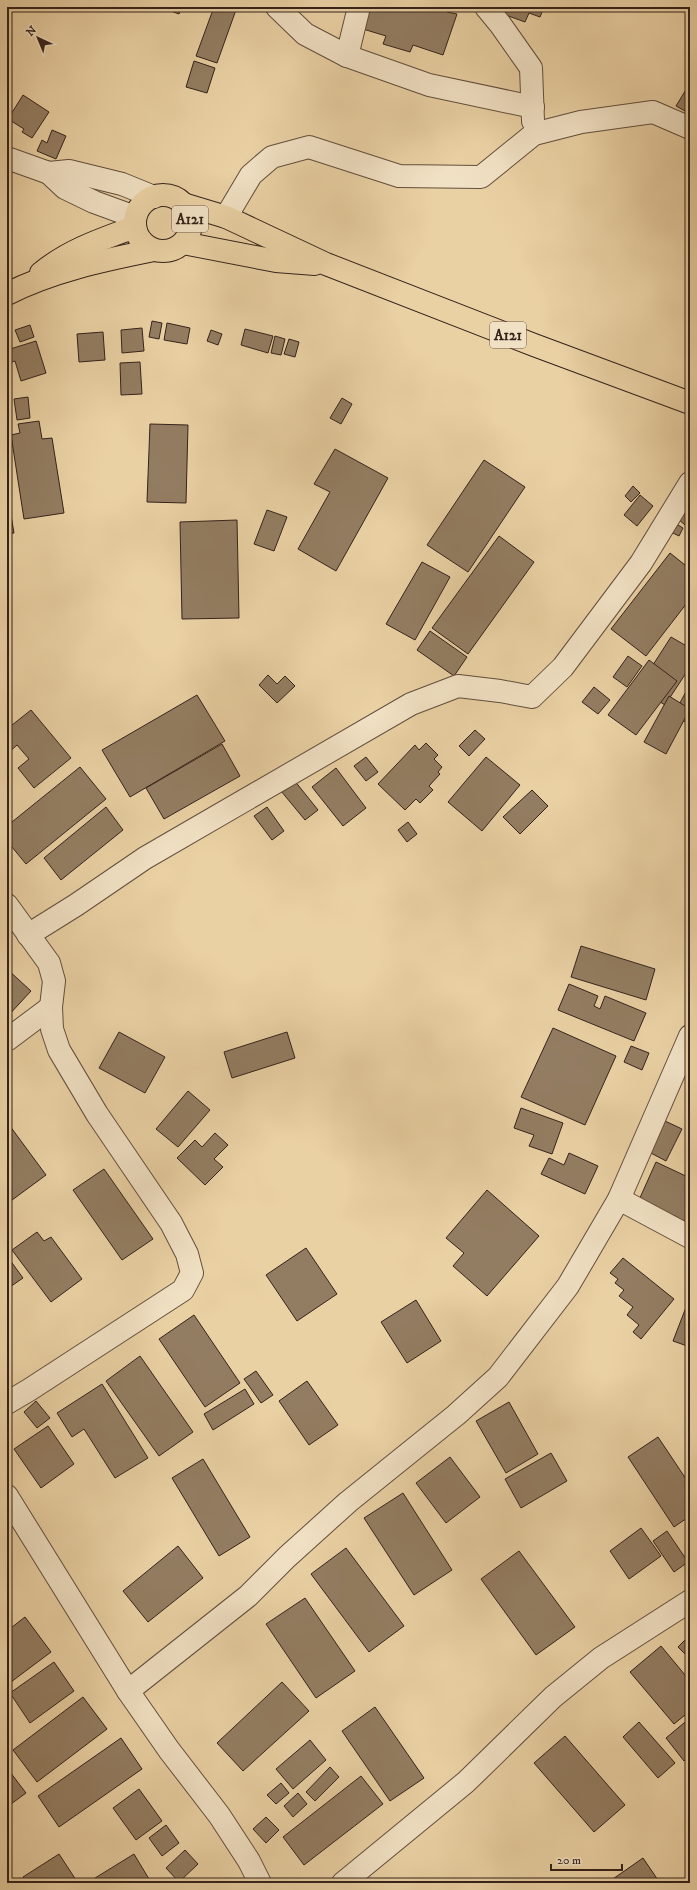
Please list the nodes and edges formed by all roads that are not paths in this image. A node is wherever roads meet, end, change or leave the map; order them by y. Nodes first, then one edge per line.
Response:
1 (277, 7) edge
2 (359, 7) edge
3 (486, 7) edge
4 (347, 56) junction
5 (533, 107) junction
6 (690, 128) edge
7 (534, 134) junction
8 (7, 158) edge
9 (49, 172) junction
10 (154, 197) junction
11 (183, 204) junction
12 (226, 217) junction
13 (135, 222) junction
14 (183, 243) junction
15 (154, 250) junction
16 (326, 264) junction
17 (27, 284) junction
18 (7, 294) edge
19 (690, 403) edge
20 (690, 483) edge
21 (7, 905) edge
22 (28, 935) junction
23 (51, 1007) junction
24 (7, 1040) edge
25 (689, 1043) edge
26 (620, 1199) junction
27 (690, 1237) edge
28 (7, 1403) edge
29 (7, 1496) edge
30 (690, 1601) edge
31 (128, 1692) junction
32 (260, 1883) edge
33 (344, 1883) edge

1 - 4 street
2 - 4 street
3 - 5 street
4 - 5 street
5 - 7 street
6 - 7 street
7 - 12 street
8 - 9 street
9 - 10 street
9 - 13 street
10 - 11 main road, A121
10 - 13 main road, A121
11 - 12 main road, A121
11 - 14 main road, A121
12 - 16 main road, A121
13 - 15 main road
13 - 17 main road, A121
14 - 15 main road, A121
14 - 16 main road, A121
15 - 17 main road, A121
16 - 19 main road, A121
17 - 18 main road, A121
20 - 22 street
21 - 22 street
22 - 23 street
23 - 24 street
23 - 28 street
25 - 26 street
26 - 27 street
26 - 31 street
29 - 31 street
30 - 33 street
31 - 32 street

